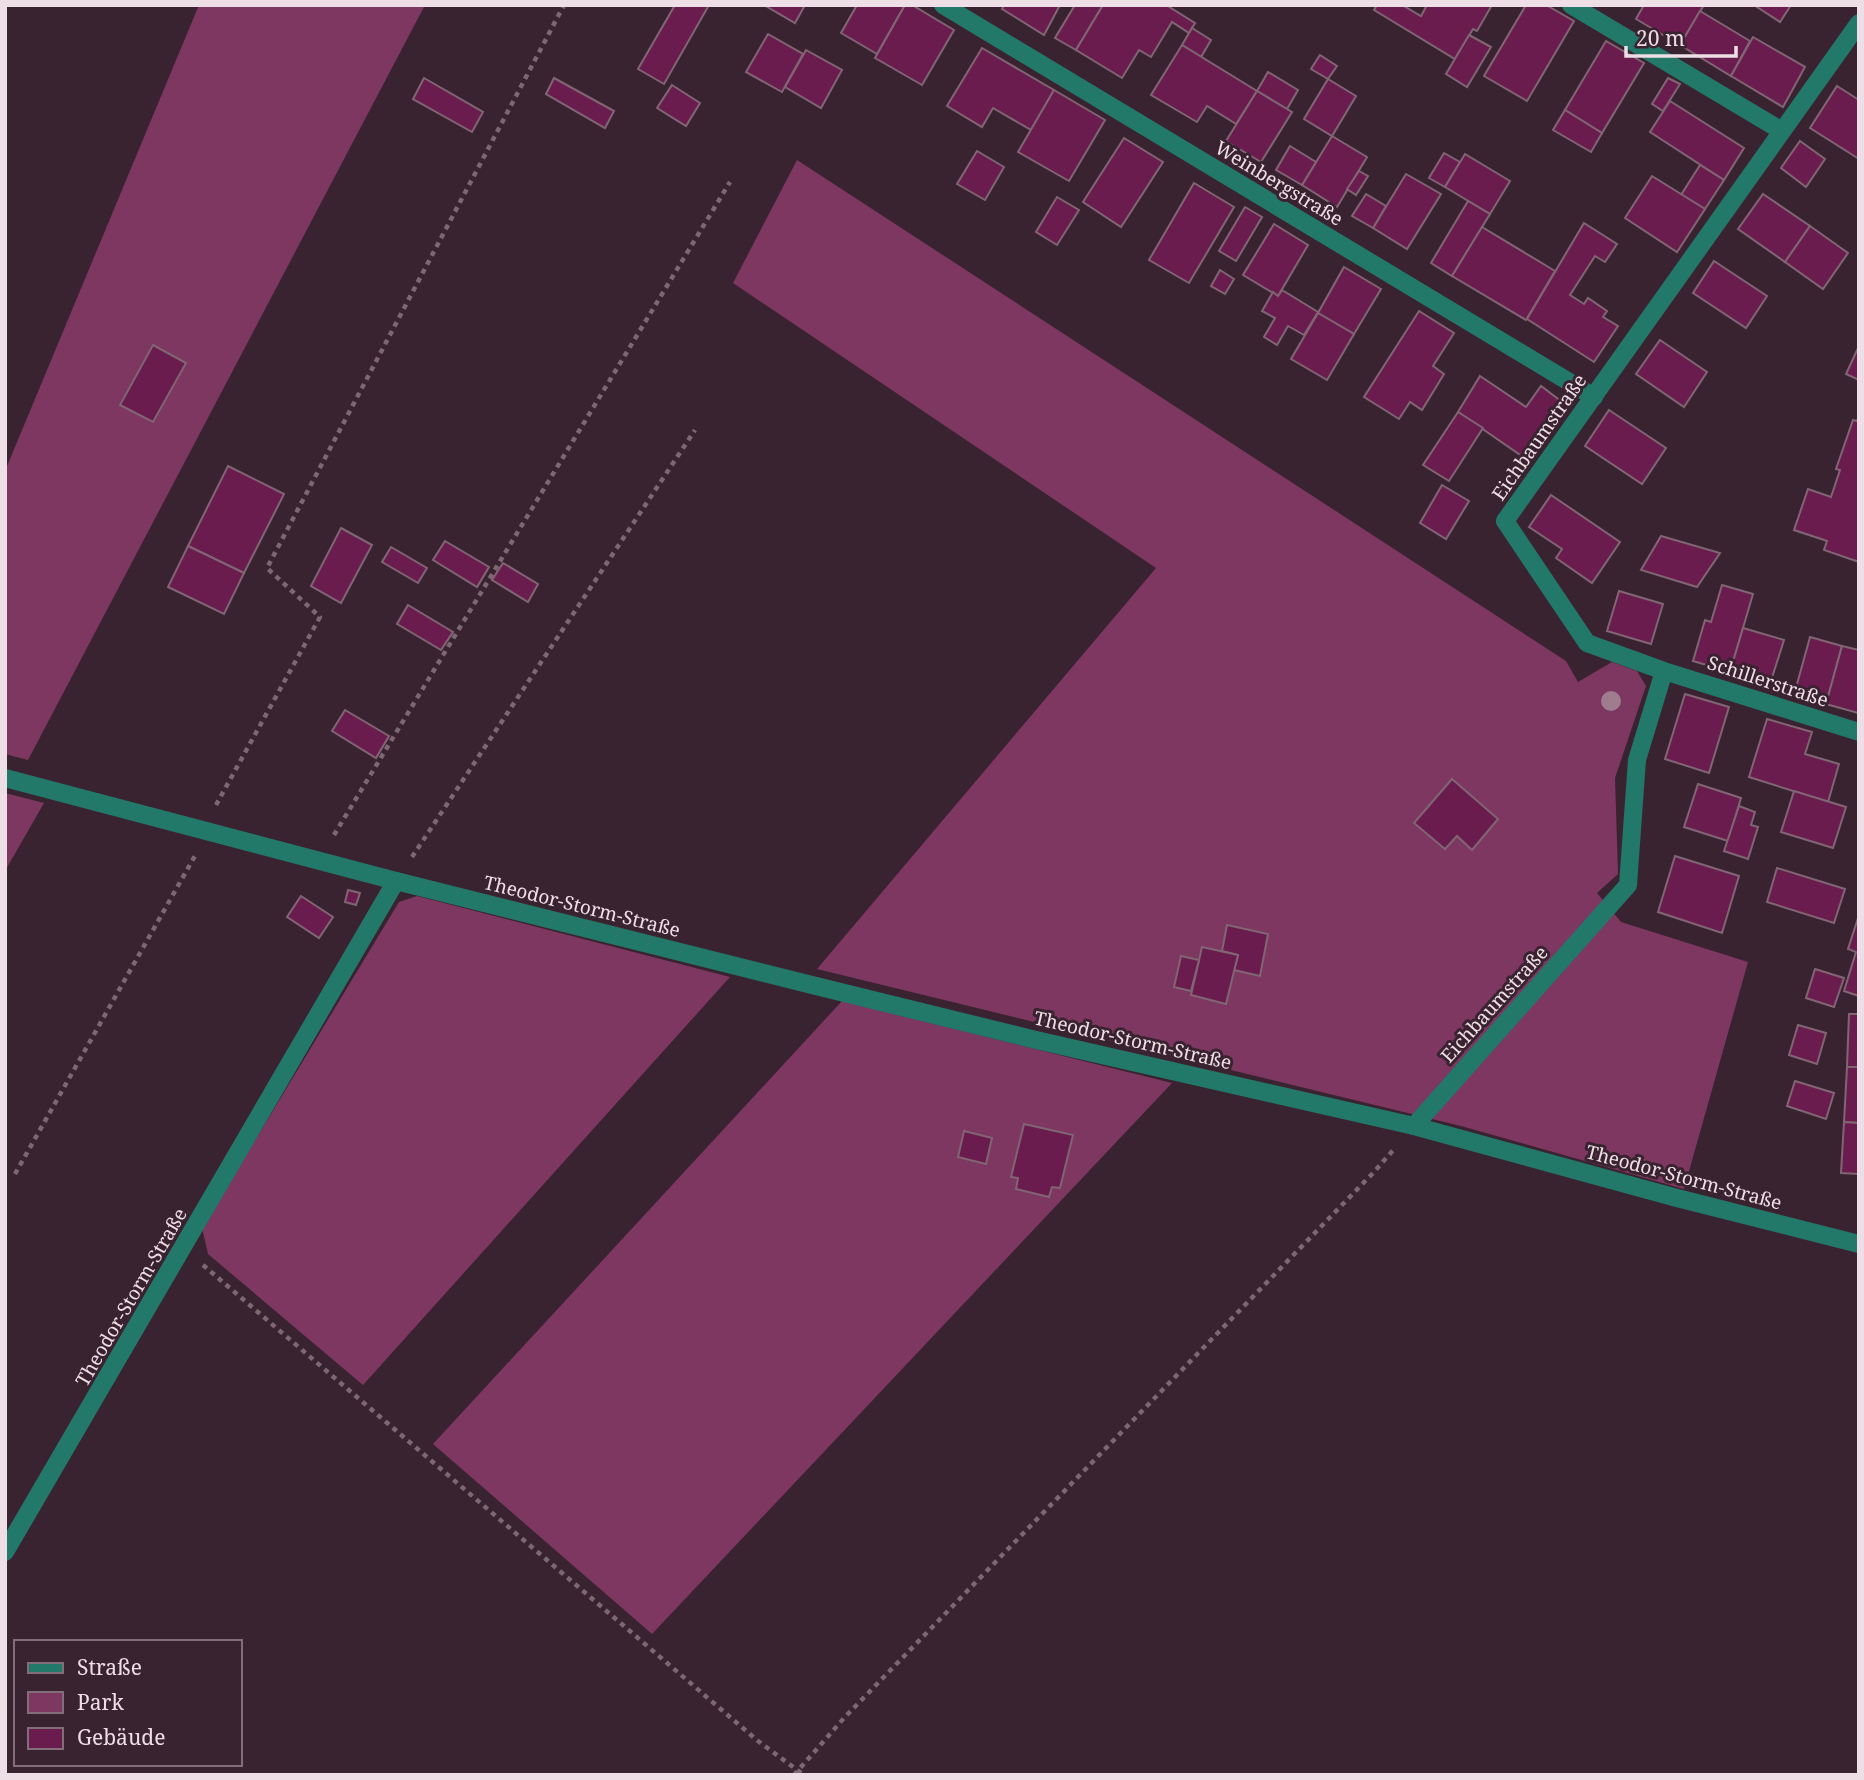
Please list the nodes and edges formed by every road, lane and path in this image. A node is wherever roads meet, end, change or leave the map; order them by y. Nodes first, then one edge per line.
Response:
1 (564, 5) edge
2 (943, 5) edge
3 (1570, 5) edge
4 (1859, 23) edge
5 (1782, 131) junction
6 (730, 182) dead end
7 (1594, 397) junction
8 (695, 430) dead end
9 (1664, 671) junction
10 (1859, 732) edge
11 (5, 778) edge
12 (205, 830) junction
13 (319, 860) junction
14 (396, 881) junction
15 (1414, 1126) junction
16 (15, 1174) dead end
17 (1859, 1244) edge
18 (183, 1249) junction
19 (5, 1552) edge
20 (796, 1772) edge
21 (804, 1775) edge

1 - 12 path
2 - 7 street, Weinbergstraße
3 - 5 street
4 - 5 street, Eichbaumstraße
5 - 7 street, Eichbaumstraße
6 - 13 path
7 - 9 street, Eichbaumstraße
8 - 14 path
9 - 10 street, Schillerstraße
9 - 15 street, Eichbaumstraße
11 - 12 street, Theodor-Storm-Straße
12 - 13 street, Theodor-Storm-Straße
12 - 16 path
13 - 14 street, Theodor-Storm-Straße
14 - 15 street, Theodor-Storm-Straße
14 - 18 street, Theodor-Storm-Straße
15 - 17 street, Theodor-Storm-Straße
15 - 20 path
18 - 19 street, Theodor-Storm-Straße
18 - 20 path
20 - 21 path

